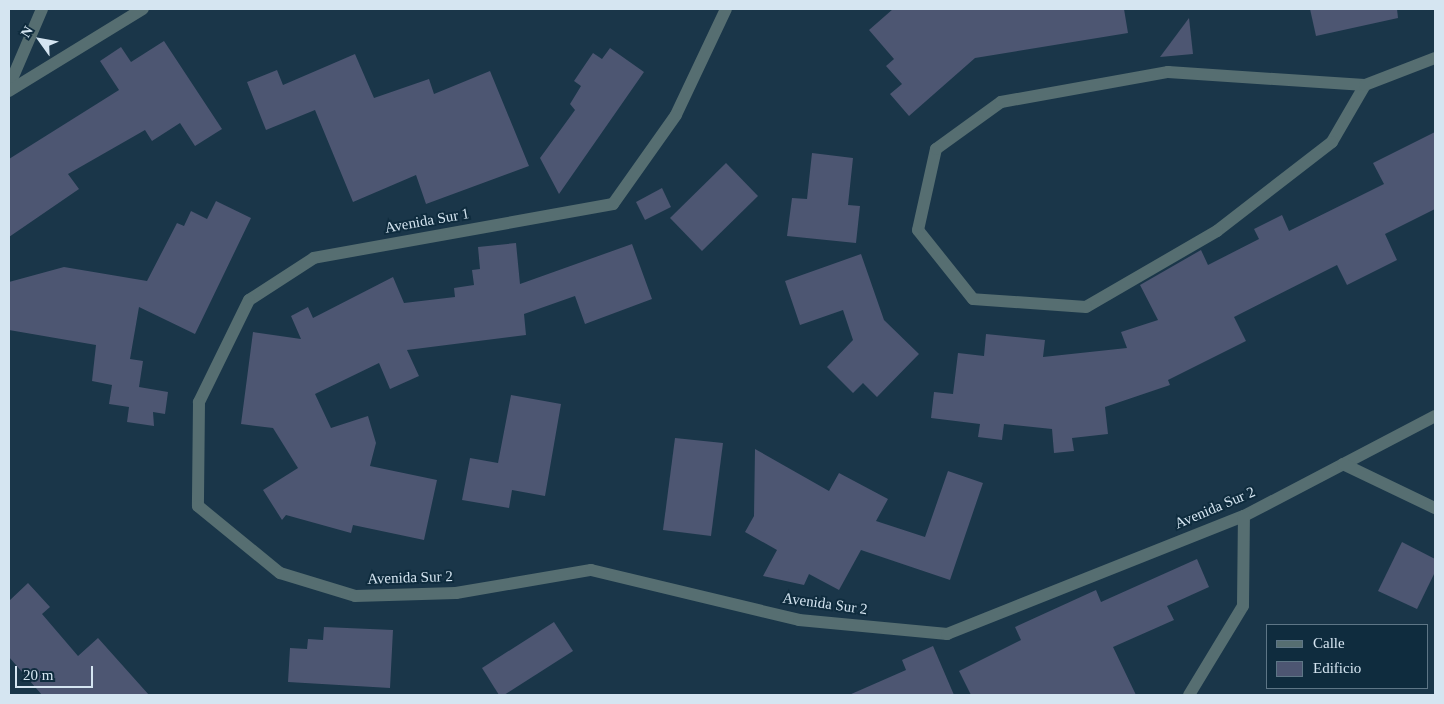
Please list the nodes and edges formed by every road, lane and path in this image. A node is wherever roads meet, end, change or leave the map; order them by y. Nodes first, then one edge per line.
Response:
1 (42, 9) edge
2 (143, 9) edge
3 (726, 9) edge
4 (1435, 58) edge
5 (1365, 85) junction
6 (9, 86) edge
7 (9, 91) edge
8 (1435, 416) edge
9 (1343, 464) junction
10 (198, 506) joint
11 (1435, 508) edge
12 (1244, 516) junction
13 (1189, 695) edge

1 - 6 street
2 - 7 street
3 - 10 street, Avenida Sur 1
4 - 5 street
5 - 5 street
8 - 9 street, Avenida Sur 2
9 - 11 street
9 - 12 street, Avenida Sur 2
10 - 12 street, Avenida Sur 2
12 - 13 street

